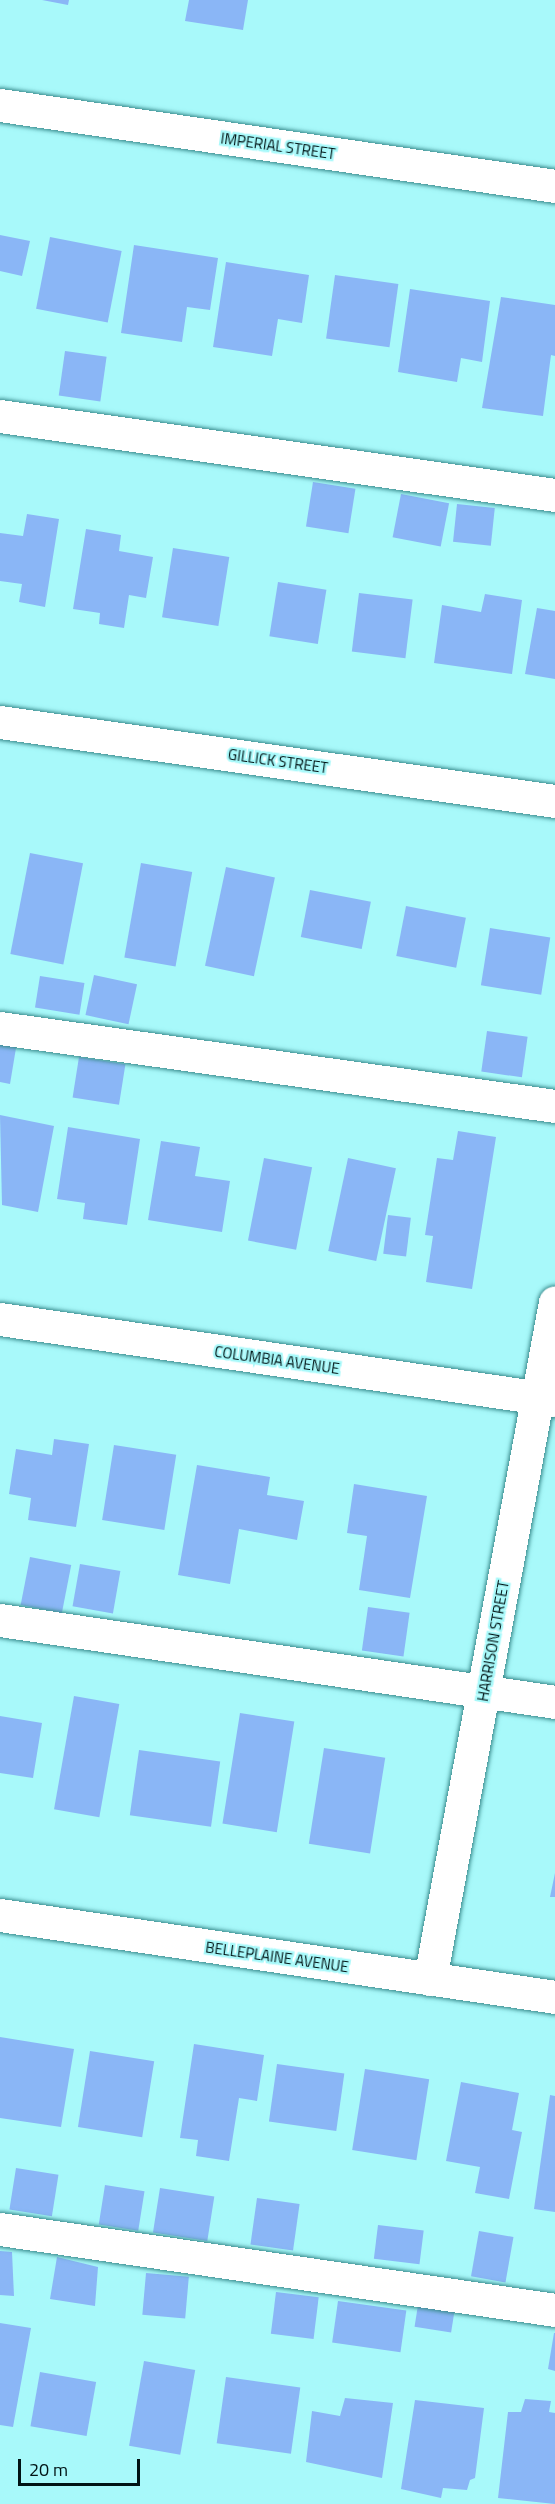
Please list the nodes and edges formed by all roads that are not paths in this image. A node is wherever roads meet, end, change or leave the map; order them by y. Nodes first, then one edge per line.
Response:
1 (0, 105) edge
2 (555, 186) edge
3 (0, 416) edge
4 (555, 495) edge
5 (0, 722) edge
6 (555, 801) edge
7 (0, 1028) edge
8 (555, 1106) edge
9 (555, 1302) edge
10 (0, 1319) edge
11 (546, 1399) edge
12 (0, 1620) edge
13 (483, 1692) junction
14 (555, 1702) edge
15 (0, 1915) edge
16 (430, 1979) junction
17 (555, 1997) edge
18 (0, 2229) edge
19 (555, 2310) edge

1 - 2 street, IMPERIAL STREET
3 - 4 street
5 - 6 street, GILLICK STREET
7 - 8 street
9 - 11 street, HARRISON STREET
10 - 11 street, COLUMBIA AVENUE
11 - 13 street, HARRISON STREET
12 - 13 street
13 - 14 street
13 - 16 street, HARRISON STREET
15 - 16 street, BELLEPLAINE AVENUE
16 - 17 street, BELLEPLAINE AVENUE
18 - 19 street

